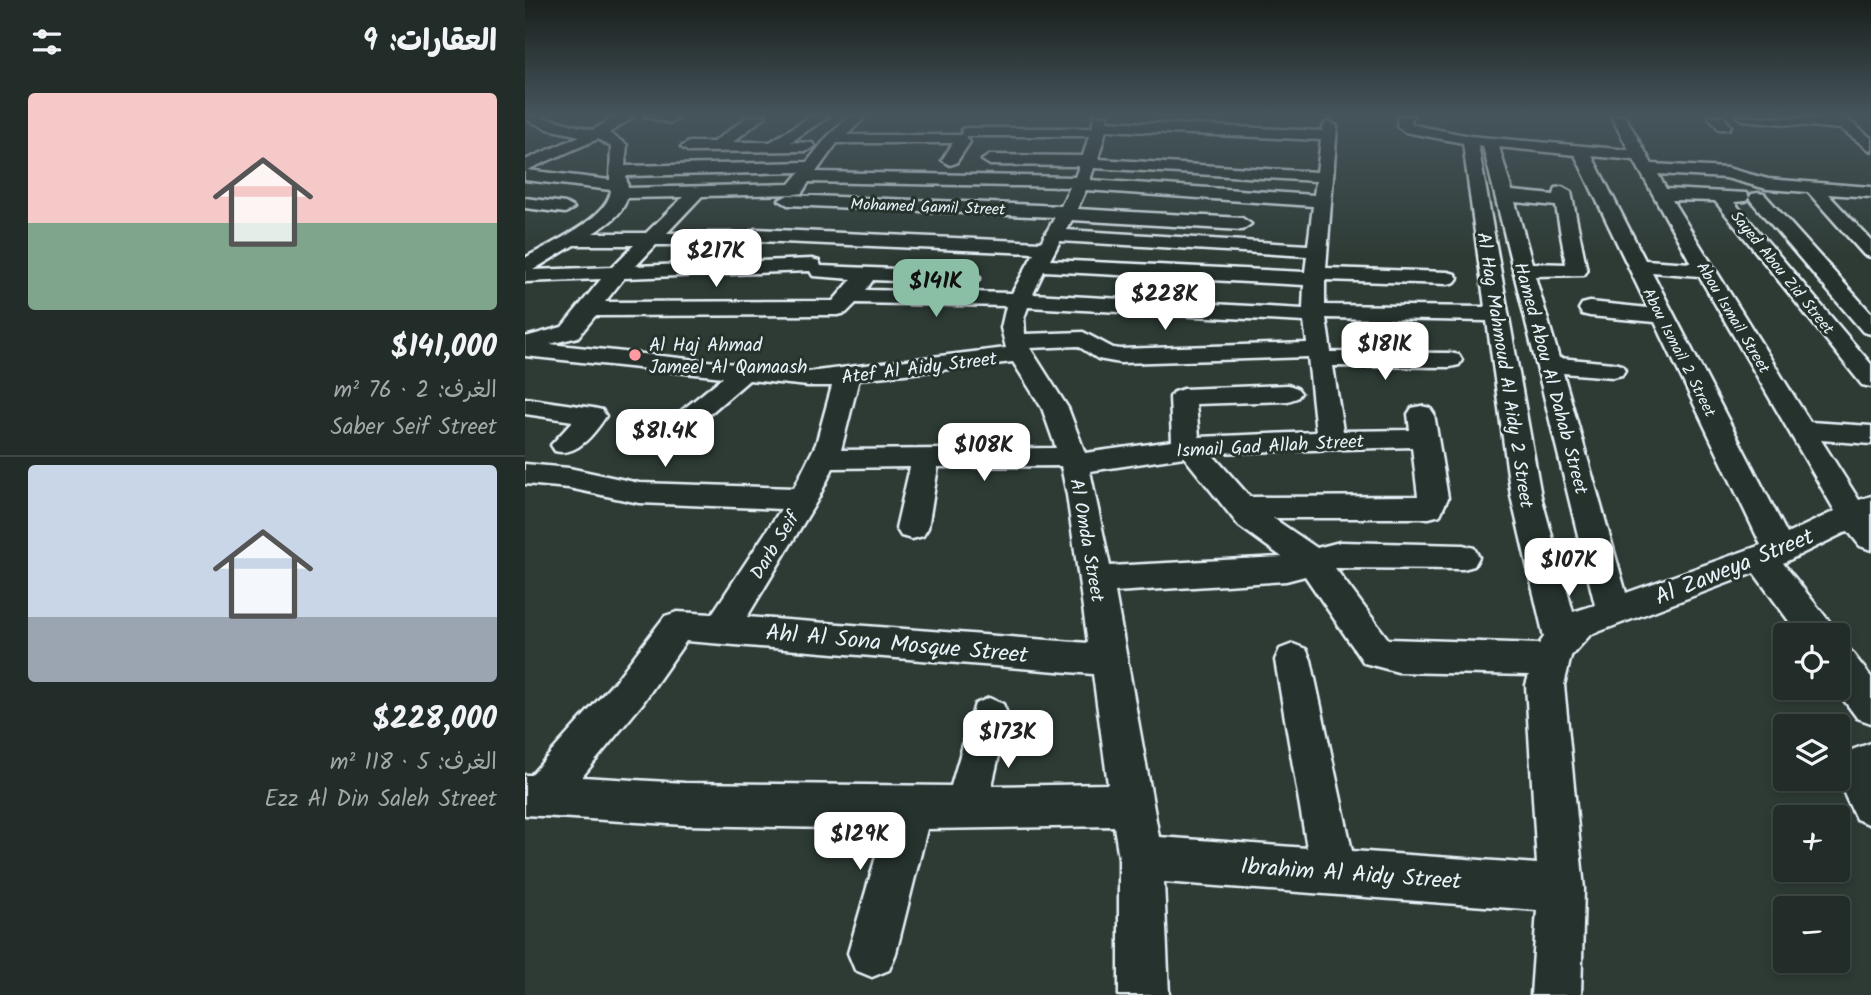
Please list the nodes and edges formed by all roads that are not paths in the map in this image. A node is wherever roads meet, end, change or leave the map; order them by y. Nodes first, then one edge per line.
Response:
1 (619, 162) edge
2 (656, 162) edge
3 (801, 162) edge
4 (818, 162) edge
5 (834, 162) edge
6 (836, 162) edge
7 (989, 162) edge
8 (1032, 162) edge
9 (1241, 162) edge
10 (1241, 162) edge
11 (1325, 162) edge
12 (1482, 162) edge
13 (1490, 162) edge
14 (1587, 162) edge
15 (1639, 162) edge
16 (1642, 163) junction
17 (526, 167) edge
18 (812, 168) junction
19 (619, 177) junction
20 (1075, 187) edge
21 (698, 191) junction
22 (1871, 192) edge
23 (1660, 194) junction
24 (1504, 195) junction
25 (1818, 195) junction
26 (1721, 197) junction
27 (1758, 198) junction
28 (1323, 201) junction
29 (525, 203) edge
30 (565, 208) dead end
31 (1242, 224) dead end
32 (753, 237) junction
33 (571, 239) junction
34 (648, 240) junction
35 (1317, 251) junction
36 (1871, 251) edge
37 (1772, 259) junction
38 (1814, 262) junction
39 (527, 265) edge
40 (1636, 265) junction
41 (722, 268) junction
42 (1524, 270) junction
43 (1707, 270) junction
44 (619, 271) junction
45 (867, 274) junction
46 (1314, 277) junction
47 (1448, 278) dead end
48 (683, 290) dead end
49 (851, 296) junction
50 (1803, 297) junction
51 (1846, 300) junction
52 (1532, 304) junction
53 (1495, 307) junction
54 (589, 309) junction
55 (669, 309) junction
56 (1590, 309) dead end
57 (1315, 314) junction
58 (1662, 316) junction
59 (1871, 327) edge
60 (525, 344) edge
61 (1019, 347) junction
62 (525, 349) edge
63 (1320, 354) junction
64 (1450, 360) dead end
65 (1548, 364) junction
66 (1613, 370) dead end
67 (743, 373) junction
68 (847, 374) junction
69 (1871, 380) edge
70 (1288, 393) dead end
71 (525, 405) edge
72 (1801, 430) junction
73 (1871, 435) edge
74 (1331, 441) junction
75 (659, 443) dead end
76 (565, 445) dead end
77 (1188, 446) junction
78 (926, 458) junction
79 (823, 460) junction
80 (1073, 461) junction
81 (525, 474) edge
82 (803, 499) junction
83 (1241, 508) junction
84 (1865, 520) edge
85 (912, 528) dead end
86 (1770, 555) junction
87 (1463, 557) dead end
88 (1312, 561) junction
89 (1096, 580) junction
90 (1614, 613) junction
91 (1812, 623) edge
92 (703, 628) junction
93 (1556, 649) junction
94 (1109, 660) junction
95 (1293, 660) dead end
96 (1850, 678) edge
97 (1871, 706) edge
98 (989, 716) dead end
99 (1871, 762) edge
100 (532, 796) edge
101 (1871, 804) edge
102 (1132, 806) junction
103 (911, 808) junction
104 (966, 808) junction
105 (1141, 859) junction
106 (1334, 872) junction
107 (1561, 888) junction
108 (872, 953) dead end
109 (1143, 995) edge
110 (1556, 995) edge

1 - 19 street
2 - 19 street
3 - 18 street
4 - 18 street
5 - 18 street
6 - 18 street
7 - 20 street
8 - 20 street
9 - 20 street
10 - 20 street
11 - 28 street
12 - 53 street, Al Hag Mahmoud Al Aidy 2 Street
13 - 24 street, Hamed Abou Al Dahab Street
14 - 40 street, Abou Ismail 2 Street
15 - 16 street
16 - 23 street, Abou Ismail Street
16 - 25 street
17 - 19 street
18 - 19 street
18 - 20 street, Mohamed Gamil Street
18 - 20 street
18 - 21 street
18 - 32 street
19 - 21 street
19 - 33 street
20 - 28 street
20 - 31 street
20 - 32 street
20 - 35 street
20 - 45 street
20 - 46 street
20 - 49 street
20 - 57 street
20 - 61 street
21 - 34 street
22 - 25 street
23 - 26 street
23 - 43 street, Abou Ismail Street
24 - 42 street, Hamed Abou Al Dahab Street
24 - 42 street
25 - 27 street
25 - 36 street
26 - 27 street
26 - 37 street, Sayed Abou Zid Street
27 - 38 street
28 - 35 street
29 - 30 street
32 - 34 street
32 - 41 street
33 - 34 street
33 - 39 street
34 - 44 street
35 - 46 street
37 - 38 street
37 - 50 street, Sayed Abou Zid Street
38 - 51 street
39 - 44 street
40 - 43 street
40 - 58 street, Abou Ismail 2 Street
41 - 44 street
41 - 45 street
42 - 52 street, Hamed Abou Al Dahab Street
43 - 72 street, Abou Ismail Street
44 - 54 street
45 - 49 street
46 - 47 street
46 - 57 street
48 - 55 street
49 - 55 street
50 - 51 street
50 - 69 street, Sayed Abou Zid Street
51 - 59 street
52 - 53 street
52 - 65 street, Hamed Abou Al Dahab Street
53 - 57 street
53 - 93 street, Al Hag Mahmoud Al Aidy 2 Street
54 - 55 street
54 - 60 street
56 - 58 street
57 - 63 street
58 - 86 street, Abou Ismail 2 Street
61 - 63 street, Atef Al Aidy Street
61 - 68 street, Atef Al Aidy Street
61 - 80 street, Al Omda Street
62 - 67 street, Atef Al Aidy Street
63 - 64 street, Atef Al Aidy Street
63 - 74 street
65 - 66 street
65 - 90 street, Hamed Abou Al Dahab Street
67 - 68 street, Atef Al Aidy Street
67 - 75 street
68 - 79 street, Darb Seif
70 - 77 street
71 - 76 street
72 - 73 street
72 - 84 street, Abou Ismail Street
74 - 77 street, Ismail Gad Allah Street
74 - 83 street, Ismail Gad Allah Street
77 - 80 street, Ismail Gad Allah Street
77 - 83 street
78 - 79 street
78 - 80 street, Ismail Gad Allah Street
78 - 85 street
79 - 82 street, Darb Seif
80 - 89 street, Al Omda Street
81 - 82 street
82 - 92 street, Darb Seif
83 - 88 street
84 - 86 street, Al Zaweya Street
86 - 90 street, Al Zaweya Street
86 - 91 street, Abou Ismail 2 Street
87 - 88 street
88 - 89 street
88 - 93 street
89 - 94 street, Al Omda Street
90 - 93 street, Al Zaweya Street
92 - 94 street, Ahl Al Sona Mosque Street
92 - 100 street, Darb Seif
93 - 107 street
94 - 102 street, Al Omda Street
95 - 106 street
96 - 97 street
98 - 104 street
99 - 101 street
100 - 103 street
102 - 104 street
102 - 105 street, Al Omda Street
103 - 104 street
103 - 108 street
105 - 106 street, Ibrahim Al Aidy Street
105 - 109 street, Al Omda Street
106 - 107 street, Ibrahim Al Aidy Street
107 - 110 street

